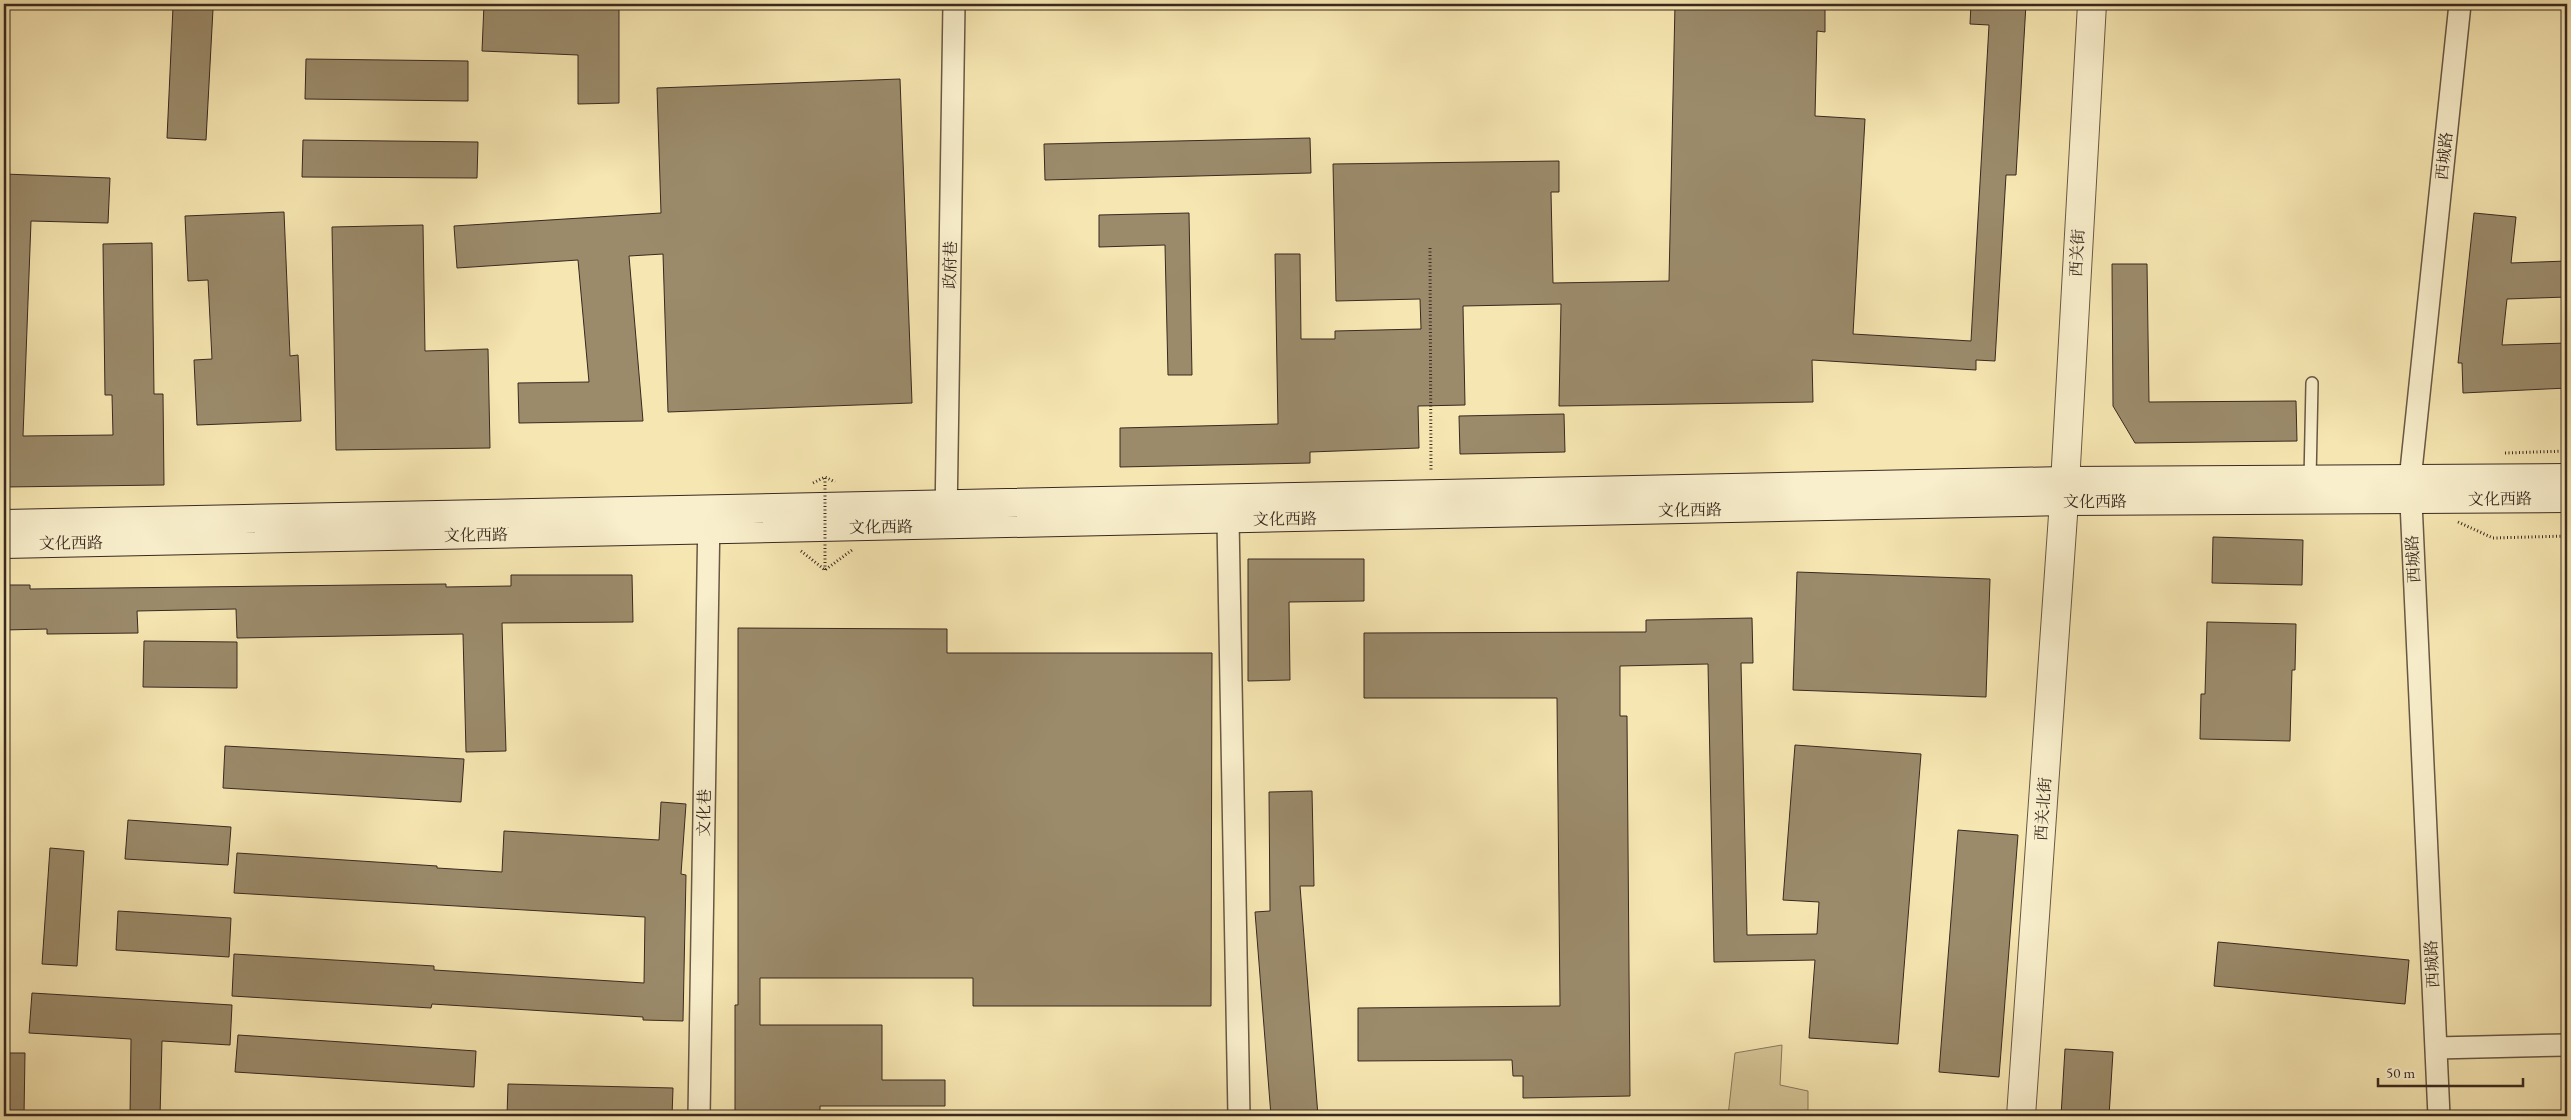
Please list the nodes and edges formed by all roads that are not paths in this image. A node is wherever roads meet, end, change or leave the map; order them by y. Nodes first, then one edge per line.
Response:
1 (954, 4) edge
2 (2092, 4) edge
3 (2460, 4) edge
4 (2312, 383) dead end
5 (2567, 478) edge
6 (2310, 480) junction
7 (2410, 490) junction
8 (2064, 491) junction
9 (2567, 498) edge
10 (946, 516) junction
11 (709, 520) junction
12 (1228, 520) junction
13 (4, 524) edge
14 (4, 544) edge
15 (2567, 1045) edge
16 (2436, 1048) junction
17 (699, 1116) edge
18 (1239, 1116) edge
19 (2021, 1116) edge
20 (2439, 1116) edge

1 - 10 street, 政府巷
2 - 8 main road, 西关街
3 - 7 street, 西城路
4 - 6 lane
5 - 7 main road, 文化西路
6 - 7 main road, 文化西路
6 - 8 main road, 文化西路
7 - 8 main road, 文化西路
7 - 9 main road, 文化西路
7 - 16 street, 西城路
8 - 10 main road, 文化西路
8 - 12 main road, 文化西路
8 - 19 main road, 西关北街
10 - 11 main road, 文化西路
10 - 12 main road, 文化西路
11 - 13 main road, 文化西路
11 - 14 main road, 文化西路
11 - 17 street, 文化巷
12 - 18 street
15 - 16 street
16 - 20 street, 西城路

